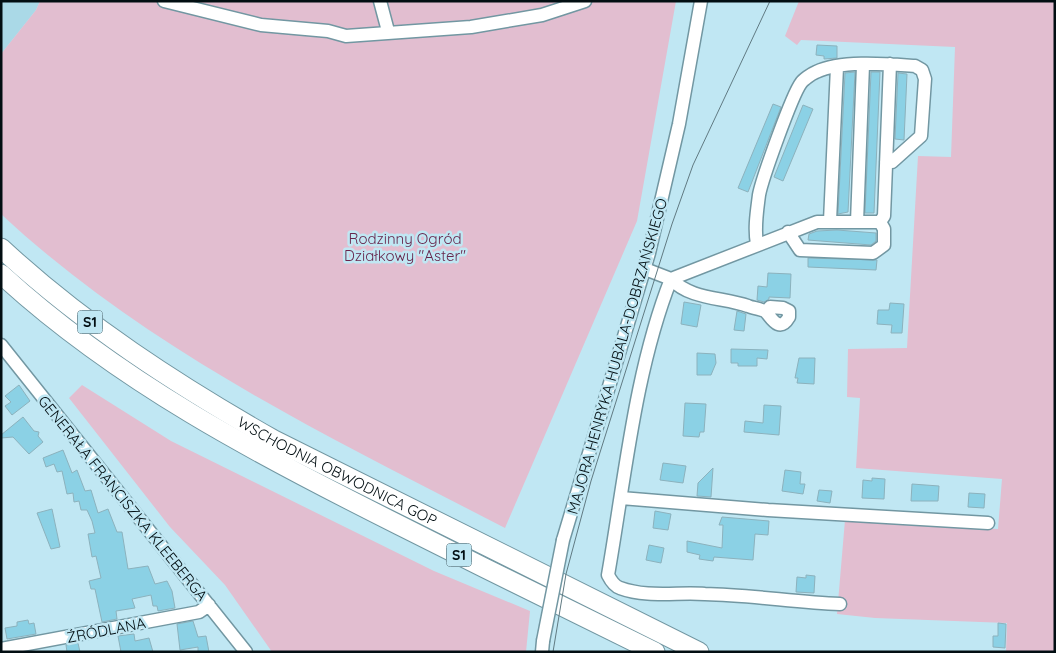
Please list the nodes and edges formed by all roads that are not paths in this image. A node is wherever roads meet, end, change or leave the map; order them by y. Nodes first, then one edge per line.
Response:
1 (164, 1) edge
2 (380, 1) edge
3 (585, 1) edge
4 (701, 1) edge
5 (388, 31) junction
6 (890, 64) junction
7 (863, 65) junction
8 (837, 67) junction
9 (886, 162) junction
10 (830, 221) junction
11 (857, 222) junction
12 (880, 222) junction
13 (788, 232) junction
14 (758, 244) junction
15 (1, 248) edge
16 (645, 269) junction
17 (1, 274) edge
18 (671, 279) junction
19 (766, 312) dead end
20 (1, 344) edge
21 (621, 498) junction
22 (988, 523) dead end
23 (840, 604) dead end
24 (208, 605) junction
25 (542, 646) edge
26 (1, 649) edge
27 (244, 651) edge
28 (655, 652) edge
29 (699, 652) edge

1 - 5 street
2 - 5 street
3 - 5 street
4 - 16 street, MAJORA HENRYKA HUBALA-DOBRZAŃSKIEGO
6 - 7 street
6 - 9 street
6 - 9 street
7 - 8 street
7 - 11 street
8 - 10 street
8 - 14 street
9 - 12 street
10 - 11 street
10 - 13 street
11 - 12 street
12 - 13 street
13 - 14 street
14 - 18 street
15 - 29 highway, WSCHODNIA OBWODNICA GOP / S1
16 - 18 street
16 - 25 street, MAJORA HENRYKA HUBALA-DOBRZAŃSKIEGO, bridge
17 - 28 highway, WSCHODNIA OBWODNICA GOP / S1
18 - 19 street
18 - 21 street
20 - 24 street, GENERAŁA FRANCISZKA KLEEBERGA
21 - 22 street
21 - 23 street
24 - 26 street, ŹRÓDLANA
24 - 27 street, GENERAŁA FRANCISZKA KLEEBERGA

